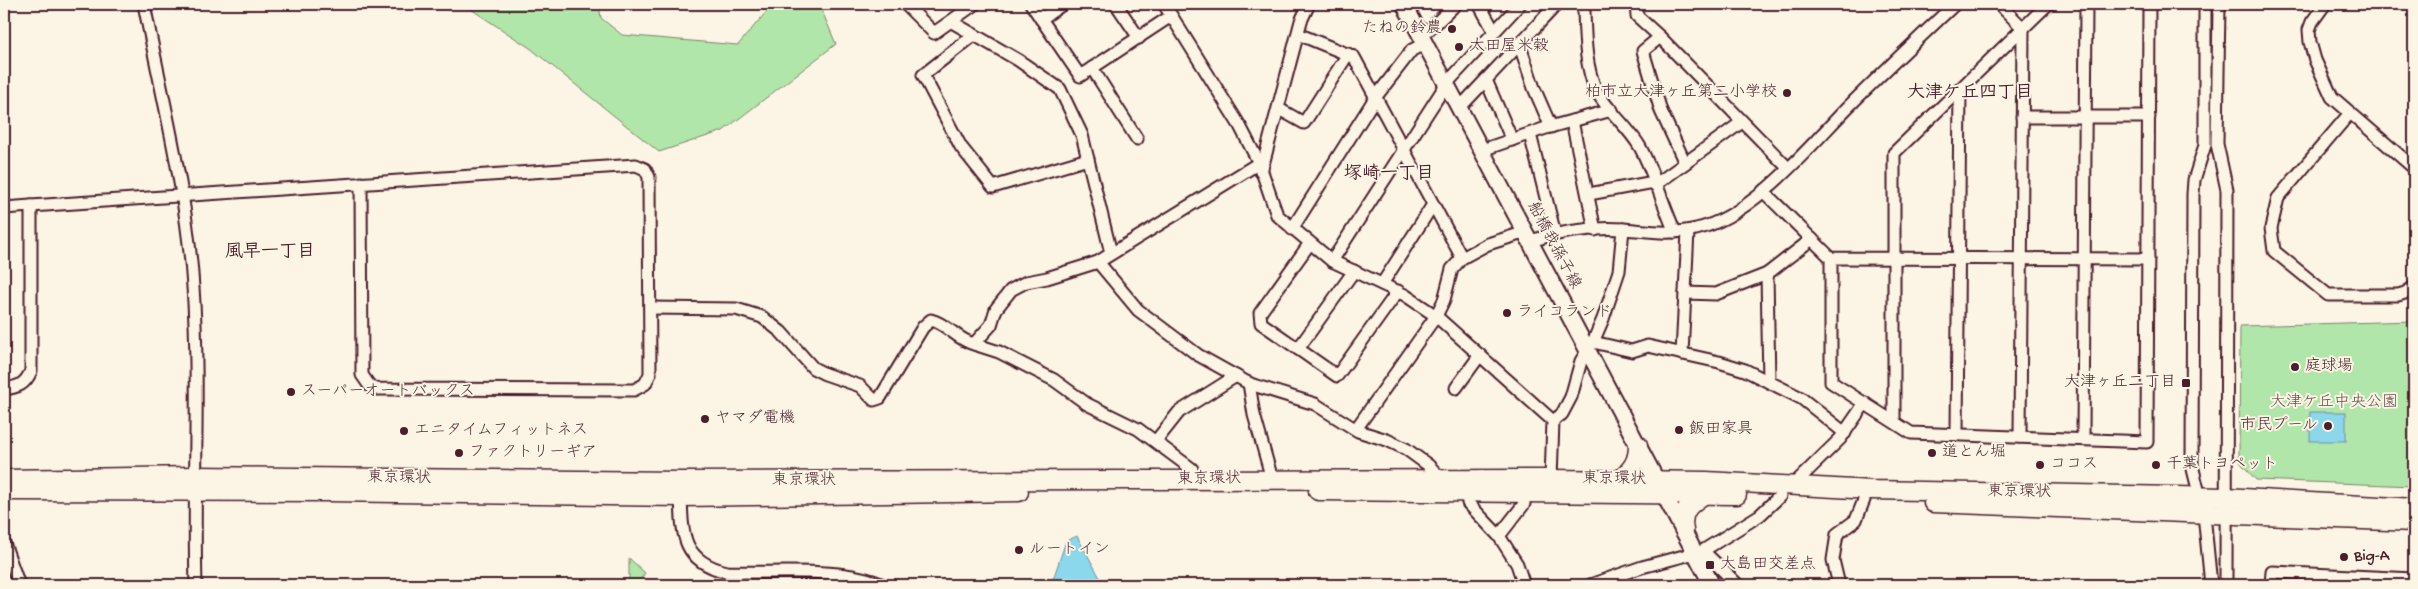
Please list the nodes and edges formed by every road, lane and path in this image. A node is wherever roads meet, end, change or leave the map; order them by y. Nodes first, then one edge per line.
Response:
1 (144, 4) edge
2 (905, 4) edge
3 (975, 4) edge
4 (1031, 4) edge
5 (1063, 4) edge
6 (1116, 4) edge
7 (1164, 4) edge
8 (1309, 4) edge
9 (1404, 4) edge
10 (1456, 4) edge
11 (1479, 4) edge
12 (1520, 4) edge
13 (1557, 4) edge
14 (1581, 4) edge
15 (1636, 4) edge
16 (1955, 4) edge
17 (1999, 4) edge
18 (2048, 4) edge
19 (2086, 4) edge
20 (2149, 4) edge
21 (2206, 4) edge
22 (2219, 4) edge
23 (2325, 4) edge
24 (1171, 16) junction
25 (1041, 18) junction
26 (952, 22) junction
27 (2023, 28) junction
28 (1494, 31) junction
29 (1298, 34) junction
30 (974, 35) junction
31 (1660, 37) junction
32 (1138, 38) junction
33 (1423, 38) junction
34 (1519, 43) junction
35 (1348, 54) junction
36 (1092, 68) junction
37 (1486, 80) junction
38 (1447, 83) junction
39 (1960, 89) junction
40 (1375, 98) junction
41 (1458, 104) junction
42 (1279, 109) junction
43 (1612, 110) junction
44 (2350, 113) junction
45 (2022, 117) junction
46 (2148, 117) junction
47 (2085, 118) junction
48 (1572, 121) junction
49 (1742, 122) junction
50 (1551, 127) junction
51 (1530, 134) junction
52 (1137, 139) dead end
53 (1512, 140) junction
54 (1404, 150) junction
55 (1482, 150) junction
56 (1088, 159) junction
57 (1685, 163) junction
58 (1260, 167) junction
59 (1788, 168) junction
60 (2414, 168) edge
61 (361, 183) junction
62 (1655, 183) junction
63 (1763, 191) junction
64 (1588, 194) junction
65 (182, 196) junction
66 (31, 206) junction
67 (1432, 206) junction
68 (4, 208) edge
69 (1292, 229) junction
70 (1623, 229) junction
71 (1595, 230) junction
72 (1688, 231) junction
73 (1674, 232) junction
74 (1555, 234) junction
75 (1528, 237) junction
76 (1812, 239) junction
77 (1310, 244) junction
78 (1111, 253) junction
79 (1462, 258) junction
80 (1831, 258) junction
81 (1895, 258) junction
82 (1959, 258) junction
83 (2022, 258) junction
84 (2085, 259) junction
85 (2148, 259) junction
86 (1332, 261) junction
87 (1098, 262) junction
88 (1354, 271) junction
89 (1767, 274) junction
90 (1382, 284) junction
91 (2414, 287) edge
92 (1398, 291) junction
93 (1685, 293) junction
94 (650, 308) junction
95 (1436, 316) junction
96 (974, 344) junction
97 (1590, 346) junction
98 (1298, 349) junction
99 (1682, 354) junction
100 (1480, 355) junction
101 (1236, 376) junction
102 (1769, 382) junction
103 (1249, 383) junction
104 (1456, 388) dead end
105 (4, 389) edge
106 (1865, 403) junction
107 (1553, 421) junction
108 (1894, 421) junction
109 (1356, 429) junction
110 (1845, 433) junction
111 (1957, 434) junction
112 (2020, 437) junction
113 (2083, 439) junction
114 (1156, 441) junction
115 (1638, 445) junction
116 (4, 478) edge
117 (1272, 479) junction
118 (1442, 479) junction
119 (1551, 479) junction
120 (1193, 480) junction
121 (1619, 481) junction
122 (196, 484) junction
123 (1660, 487) junction
124 (681, 489) junction
125 (4, 491) edge
126 (1786, 491) junction
127 (1524, 492) junction
128 (1467, 493) junction
129 (1705, 494) junction
130 (1864, 500) junction
131 (2202, 505) junction
132 (2226, 506) junction
133 (2414, 508) edge
134 (2414, 522) edge
135 (1684, 530) junction
136 (1499, 536) junction
137 (4, 543) edge
138 (1698, 553) junction
139 (2414, 579) edge
140 (2334, 580) edge
141 (2395, 582) edge
142 (19, 585) edge
143 (196, 585) edge
144 (883, 585) edge
145 (1524, 585) edge
146 (1590, 585) edge
147 (1712, 585) edge
148 (1738, 585) edge
149 (1839, 585) edge
150 (2211, 585) edge
151 (2226, 585) edge
152 (2271, 585) edge

1 - 65 street
2 - 26 street
3 - 26 street
4 - 25 street
5 - 25 street
6 - 32 street
7 - 24 street
8 - 29 street
9 - 33 main road, 船橋我孫子線
10 - 33 street
11 - 28 street
12 - 28 street
13 - 34 street
14 - 43 street
15 - 31 street
16 - 59 street
17 - 27 street
18 - 27 street
19 - 47 street
20 - 46 street
21 - 131 street
22 - 132 street
23 - 44 street
24 - 32 street
24 - 58 street
25 - 36 street
26 - 30 street
27 - 39 street
27 - 45 street
28 - 38 street
29 - 35 street
29 - 42 street
30 - 56 street
30 - 56 street
31 - 49 street
31 - 57 street
32 - 36 street
33 - 38 main road, 船橋我孫子線
33 - 40 street
34 - 37 street
34 - 50 street
35 - 40 street
35 - 42 street
36 - 52 street
37 - 41 street
37 - 53 street
38 - 41 main road, 船橋我孫子線
38 - 54 street
39 - 81 street
39 - 82 street
40 - 54 street
40 - 69 street
41 - 55 main road, 船橋我孫子線
42 - 58 street
43 - 48 street
43 - 62 street
44 - 60 street
44 - 91 street
45 - 47 street
45 - 83 street
46 - 47 street
46 - 85 street
47 - 84 street
48 - 50 street
48 - 64 street
49 - 57 street
49 - 59 street
50 - 51 street
51 - 53 street
51 - 74 street
53 - 55 street
54 - 67 street
54 - 86 street
55 - 75 main road, 船橋我孫子線
56 - 78 street
57 - 62 street
58 - 69 street
58 - 78 street
59 - 63 street
61 - 65 street
61 - 94 street
61 - 94 street
62 - 64 street
62 - 73 street
63 - 72 street
63 - 76 street
64 - 71 street
65 - 66 street
65 - 122 street
66 - 68 street
66 - 105 street
67 - 79 street
67 - 90 street
69 - 77 street
70 - 71 street
70 - 73 street
70 - 97 street
71 - 74 street
72 - 73 street
72 - 93 street
74 - 75 street
75 - 79 street
75 - 97 main road, 船橋我孫子線
76 - 80 street
76 - 89 street
77 - 86 street
77 - 98 street
78 - 87 street
79 - 95 street
80 - 81 street
80 - 106 street
81 - 82 street
81 - 108 street
82 - 83 street
82 - 111 street
83 - 84 street
83 - 112 street
84 - 85 street
84 - 113 street
85 - 113 street
86 - 88 street
87 - 96 street
87 - 101 street
88 - 90 street
88 - 98 street
89 - 93 street
89 - 102 street
90 - 92 street
92 - 95 street
92 - 98 street
93 - 99 street
94 - 96 street
95 - 100 street
95 - 109 street
96 - 114 street
97 - 99 street
97 - 107 street
97 - 115 main road, 船橋我孫子線
99 - 102 street
100 - 104 street
100 - 107 street
101 - 103 street
101 - 114 street
102 - 110 street
103 - 109 street
103 - 117 street
106 - 108 street
106 - 110 street
107 - 119 street
108 - 111 street
109 - 118 street
110 - 126 street
111 - 112 street
112 - 113 street
114 - 120 street
115 - 121 highway
115 - 123 main road, 船橋我孫子線
116 - 122 highway, 東京環状
117 - 118 highway, 東京環状
117 - 120 highway, 東京環状
118 - 119 highway, 東京環状
119 - 121 highway, 東京環状
120 - 124 highway, 東京環状
121 - 123 highway, 東京環状
122 - 124 highway, 東京環状
122 - 125 highway, 東京環状
122 - 143 street
123 - 126 highway, 東京環状
123 - 127 highway, 東京環状
123 - 129 highway, 東京環状
123 - 135 main road, 船橋我孫子線
124 - 128 highway, 東京環状
124 - 144 street
126 - 129 highway, 東京環状
126 - 130 highway, 東京環状
126 - 131 highway, 東京環状
126 - 138 street
127 - 128 highway, 東京環状
127 - 136 street
128 - 136 street
129 - 135 highway
130 - 131 highway, 東京環状
130 - 149 street
131 - 132 highway, 東京環状
131 - 150 street
132 - 133 highway, 東京環状
132 - 134 highway, 東京環状
132 - 151 street
135 - 138 main road, 船橋我孫子線
136 - 145 street
137 - 142 street
138 - 146 street
138 - 147 main road, 船橋我孫子線
138 - 148 street
139 - 141 street
140 - 141 street
140 - 152 street

